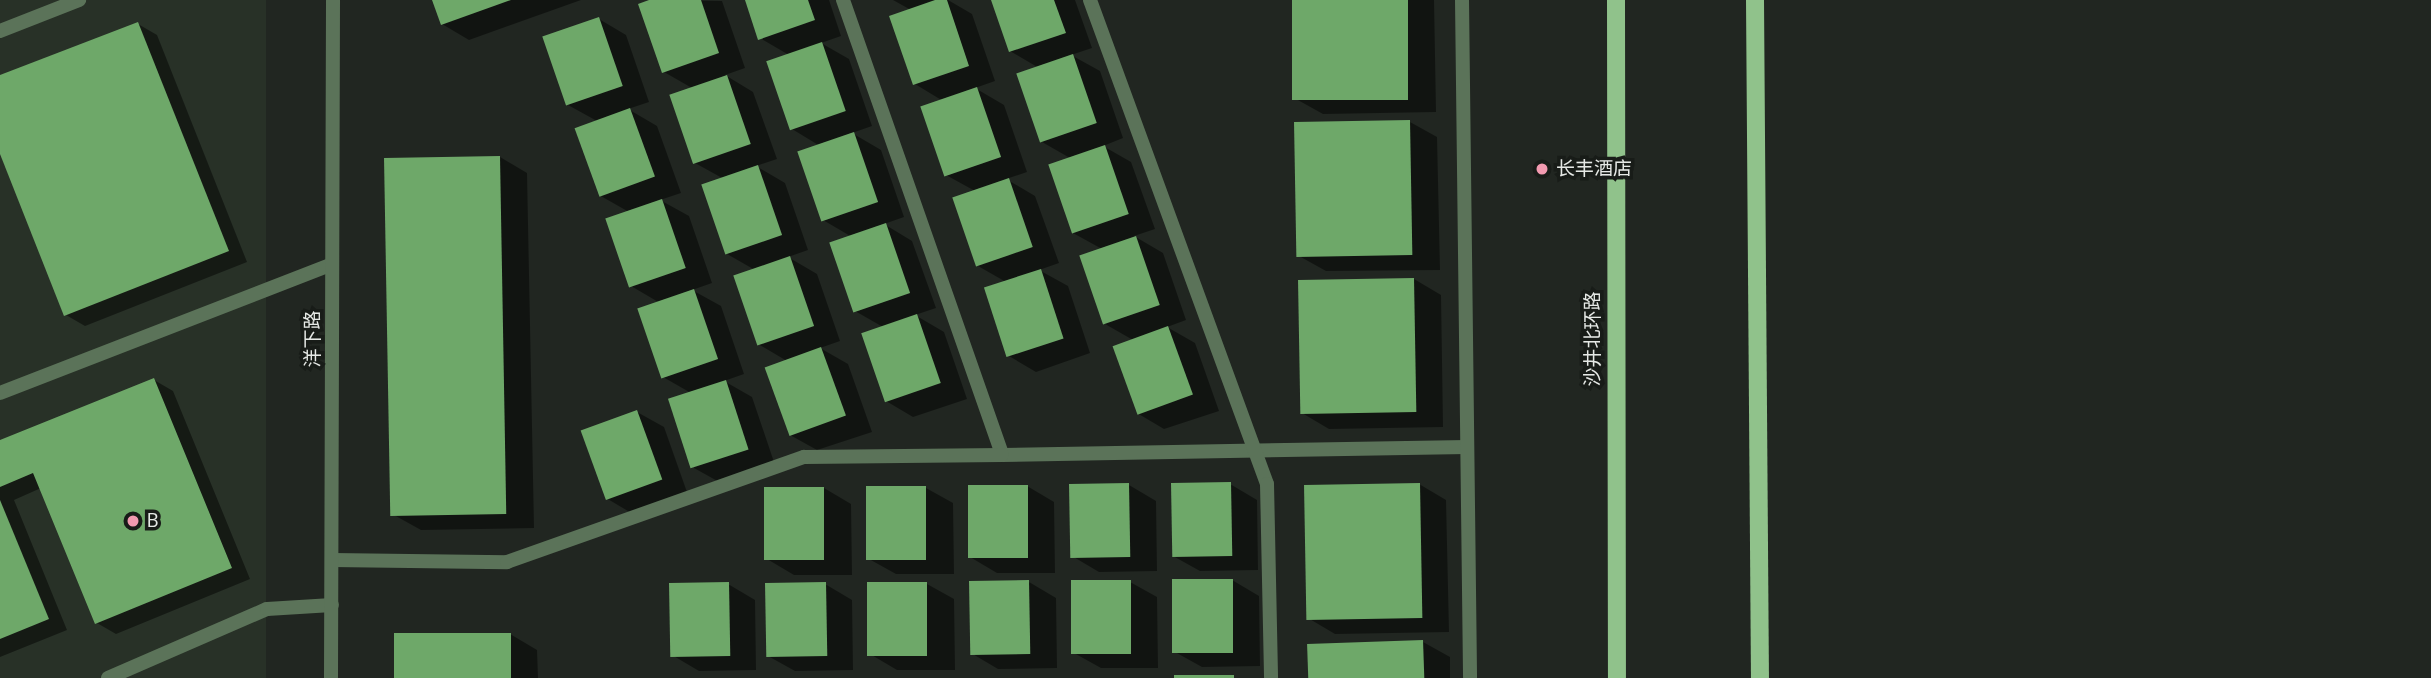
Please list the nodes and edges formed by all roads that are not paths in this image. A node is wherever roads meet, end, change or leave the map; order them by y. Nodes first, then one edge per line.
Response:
1 (79, 0) edge
2 (332, 0) edge
3 (843, 0) edge
4 (1090, 0) edge
5 (1462, 0) edge
6 (1616, 0) edge
7 (1755, 0) edge
8 (0, 31) edge
9 (332, 264) junction
10 (0, 393) edge
11 (1467, 447) junction
12 (1255, 451) junction
13 (1002, 455) junction
14 (332, 560) junction
15 (332, 606) junction
16 (108, 678) edge
17 (331, 678) edge
18 (1270, 678) edge
19 (1470, 678) edge
20 (1617, 678) edge
21 (1760, 678) edge

1 - 8 street
2 - 9 street, 洋下路
3 - 13 street
4 - 12 street
5 - 11 street
6 - 20 main road, 沙井北环路
7 - 21 main road
9 - 10 street
9 - 14 street, 洋下路
11 - 12 street
11 - 19 street
12 - 13 street
12 - 18 street
13 - 14 street
14 - 15 street, 洋下路
15 - 16 street
15 - 17 street, 洋下路

